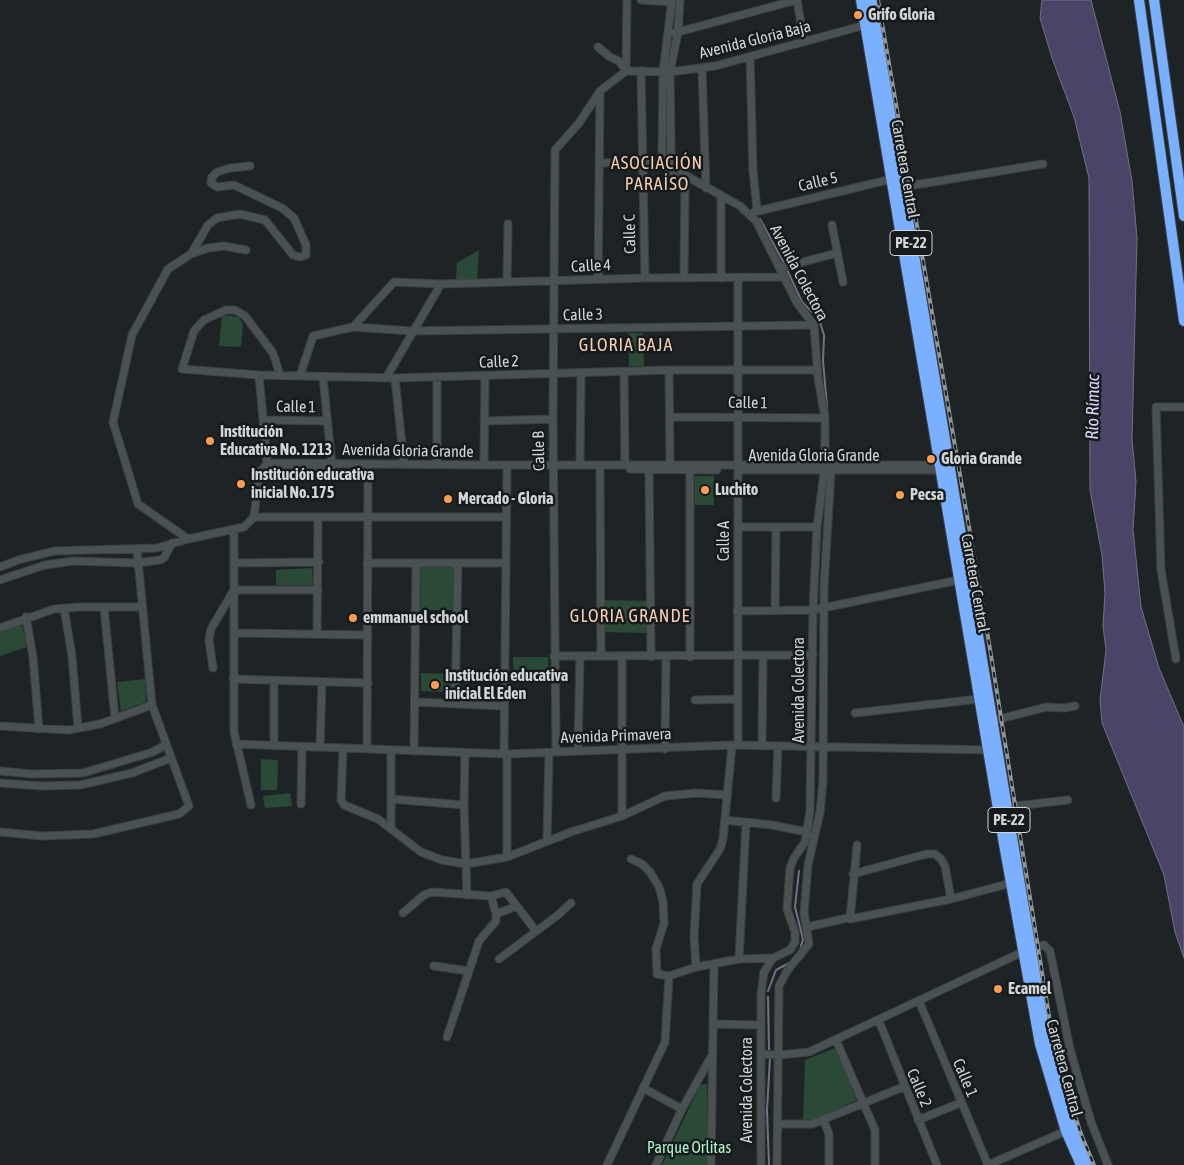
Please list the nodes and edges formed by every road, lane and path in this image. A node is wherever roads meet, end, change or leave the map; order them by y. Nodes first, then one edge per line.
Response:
1 (627, 0) edge
2 (642, 0) edge
3 (680, 0) edge
4 (797, 0) edge
5 (861, 0) edge
6 (871, 0) edge
7 (1139, 0) edge
8 (1154, 0) edge
9 (672, 1) edge
10 (870, 23) junction
11 (678, 32) junction
12 (669, 34) junction
13 (804, 42) junction
14 (598, 47) dead end
15 (750, 57) junction
16 (702, 68) junction
17 (626, 71) junction
18 (641, 71) junction
19 (666, 72) junction
20 (600, 91) junction
21 (643, 162) junction
22 (662, 162) junction
23 (600, 163) junction
24 (1043, 164) dead end
25 (250, 166) dead end
26 (685, 175) junction
27 (892, 179) junction
28 (685, 184) junction
29 (902, 187) junction
30 (706, 188) junction
31 (722, 195) junction
32 (754, 212) junction
33 (1184, 216) edge
34 (508, 224) dead end
35 (832, 226) dead end
36 (246, 250) dead end
37 (837, 253) junction
38 (191, 254) junction
39 (780, 268) junction
40 (785, 277) junction
41 (645, 278) junction
42 (684, 278) junction
43 (720, 278) junction
44 (738, 278) junction
45 (598, 279) junction
46 (507, 282) junction
47 (553, 282) junction
48 (843, 282) dead end
49 (441, 284) junction
50 (1184, 322) edge
51 (814, 325) junction
52 (738, 326) junction
53 (353, 327) junction
54 (553, 329) junction
55 (412, 331) junction
56 (738, 369) junction
57 (669, 370) junction
58 (817, 370) junction
59 (624, 372) junction
60 (581, 373) junction
61 (553, 374) junction
62 (259, 375) junction
63 (280, 375) junction
64 (300, 376) junction
65 (323, 377) junction
66 (484, 377) junction
67 (386, 378) junction
68 (395, 378) junction
69 (437, 378) junction
70 (1184, 408) edge
71 (670, 416) junction
72 (738, 417) junction
73 (825, 418) junction
74 (553, 419) junction
75 (264, 420) junction
76 (327, 421) junction
77 (484, 421) junction
78 (267, 462) junction
79 (404, 464) junction
80 (670, 464) junction
81 (437, 465) junction
82 (484, 465) junction
83 (580, 465) junction
84 (625, 465) junction
85 (332, 466) junction
86 (368, 466) junction
87 (507, 467) junction
88 (553, 467) junction
89 (649, 467) junction
90 (944, 467) junction
91 (738, 468) junction
92 (826, 468) junction
93 (600, 469) junction
94 (260, 470) junction
95 (690, 470) junction
96 (506, 516) junction
97 (254, 517) junction
98 (368, 518) junction
99 (318, 519) junction
100 (738, 527) junction
101 (776, 527) junction
102 (817, 527) junction
103 (234, 530) junction
104 (188, 539) junction
105 (172, 543) junction
106 (137, 550) junction
107 (319, 562) junction
108 (138, 563) junction
109 (234, 563) junction
110 (367, 563) junction
111 (416, 563) junction
112 (458, 563) junction
113 (506, 563) junction
114 (0, 567) edge
115 (0, 580) edge
116 (959, 580) junction
117 (234, 590) junction
118 (318, 590) junction
119 (142, 607) junction
120 (824, 607) junction
121 (64, 608) junction
122 (104, 608) junction
123 (737, 610) junction
124 (775, 610) junction
125 (813, 610) junction
126 (26, 617) junction
127 (0, 628) edge
128 (234, 633) junction
129 (316, 634) junction
130 (368, 635) junction
131 (738, 654) junction
132 (813, 655) junction
133 (554, 656) junction
134 (580, 656) junction
135 (601, 656) junction
136 (651, 656) junction
137 (763, 656) junction
138 (622, 657) junction
139 (666, 657) junction
140 (690, 657) junction
141 (1176, 659) dead end
142 (213, 668) dead end
143 (233, 680) junction
144 (274, 682) junction
145 (368, 682) junction
146 (322, 683) junction
147 (979, 699) junction
148 (695, 700) dead end
149 (738, 700) junction
150 (415, 702) junction
151 (455, 704) junction
152 (152, 705) junction
153 (504, 706) junction
154 (1075, 706) dead end
155 (855, 712) dead end
156 (115, 718) junction
157 (0, 720) edge
158 (992, 721) junction
159 (0, 726) edge
160 (78, 728) junction
161 (39, 729) junction
162 (236, 744) junction
163 (165, 745) junction
164 (735, 745) junction
165 (274, 746) junction
166 (302, 746) junction
167 (762, 746) junction
168 (778, 746) junction
169 (812, 746) junction
170 (320, 747) junction
171 (823, 747) junction
172 (343, 748) junction
173 (367, 749) junction
174 (665, 749) junction
175 (578, 750) junction
176 (622, 750) junction
177 (992, 750) junction
178 (391, 751) junction
179 (414, 751) junction
180 (553, 752) junction
181 (465, 754) junction
182 (506, 754) junction
183 (171, 758) junction
184 (0, 771) edge
185 (0, 783) edge
186 (727, 795) junction
187 (776, 798) dead end
188 (391, 799) junction
189 (1068, 800) dead end
190 (301, 804) dead end
191 (251, 805) dead end
192 (464, 805) junction
193 (1006, 807) junction
194 (622, 816) junction
195 (725, 820) junction
196 (746, 823) junction
197 (391, 830) junction
198 (0, 832) edge
199 (807, 832) junction
200 (547, 841) junction
201 (857, 845) dead end
202 (812, 848) junction
203 (507, 857) junction
204 (631, 859) dead end
205 (466, 864) junction
206 (854, 874) junction
207 (1015, 882) junction
208 (467, 895) junction
209 (491, 896) junction
210 (951, 899) junction
211 (571, 903) dead end
212 (517, 906) junction
213 (403, 914) dead end
214 (496, 914) junction
215 (848, 918) junction
216 (807, 927) junction
217 (536, 931) junction
218 (1027, 951) junction
219 (773, 958) junction
220 (499, 959) dead end
221 (739, 959) junction
222 (714, 964) junction
223 (434, 966) dead end
224 (696, 967) junction
225 (469, 971) junction
226 (669, 976) junction
227 (919, 1001) junction
228 (878, 1021) junction
229 (714, 1024) junction
230 (760, 1025) junction
231 (447, 1037) dead end
232 (836, 1040) junction
233 (761, 1054) junction
234 (778, 1055) junction
235 (712, 1056) junction
236 (904, 1087) junction
237 (643, 1088) junction
238 (863, 1103) junction
239 (960, 1103) junction
240 (682, 1109) junction
241 (823, 1119) junction
242 (918, 1120) junction
243 (778, 1124) junction
244 (1067, 1125) junction
245 (607, 1165) edge
246 (656, 1165) edge
247 (712, 1165) edge
248 (760, 1165) edge
249 (776, 1165) edge
250 (829, 1165) edge
251 (875, 1165) edge
252 (936, 1165) edge
253 (988, 1165) edge
254 (1081, 1165) edge
255 (1088, 1165) edge
256 (1108, 1165) edge

1 - 17 street
2 - 9 street
3 - 11 street
4 - 11 street
4 - 13 street
5 - 10 highway, Carretera Central / PE-22
6 - 10 highway, Carretera Central / PE-22
7 - 50 highway
8 - 33 highway
9 - 12 street
10 - 13 street, Avenida Gloria Baja
10 - 27 highway, Carretera Central / PE-22
10 - 29 highway, Carretera Central / PE-22
11 - 12 street
11 - 19 street
12 - 19 street
13 - 15 street, Avenida Gloria Baja
14 - 17 street
15 - 16 street, Avenida Gloria Baja
15 - 32 street
16 - 19 street, Avenida Gloria Baja
16 - 30 street
17 - 18 street, Avenida Gloria Baja
17 - 20 street
18 - 19 street, Avenida Gloria Baja
18 - 21 street, Calle C
19 - 22 street
19 - 26 street
20 - 23 street
20 - 47 street, Calle B
21 - 22 street
21 - 23 street
21 - 41 street, Calle C
22 - 28 street
23 - 45 street
24 - 29 street
25 - 38 street
26 - 28 street
26 - 30 street
27 - 32 street, Calle 5
27 - 90 highway, Carretera Central / PE-22
28 - 42 street
29 - 90 highway, Carretera Central / PE-22
30 - 31 street
31 - 32 street
31 - 43 street
32 - 39 street, Avenida Colectora
34 - 46 street
35 - 37 street
36 - 38 street
37 - 39 street
37 - 48 street
38 - 104 street
39 - 40 street, Avenida Colectora
40 - 44 street, Calle 4
40 - 51 street, Avenida Colectora
41 - 42 street, Calle 4
41 - 45 street, Calle 4
42 - 43 street, Calle 4
43 - 44 street, Calle 4
44 - 52 street, Calle A
45 - 47 street, Calle 4
46 - 47 street, Calle 4
46 - 49 street, Calle 4
47 - 54 street, Calle B
49 - 53 street, Calle 4
49 - 55 street
51 - 52 street, Calle 3
51 - 58 street, Avenida Colectora
52 - 54 street, Calle 3
52 - 56 street, Calle A
53 - 55 street, Calle 3
53 - 64 street, Calle 3
54 - 55 street, Calle 3
54 - 61 street, Calle B
55 - 67 street
56 - 57 street, Calle 2
56 - 58 street, Calle 2
56 - 72 street, Calle A
57 - 59 street, Calle 2
57 - 71 street
58 - 73 street, Avenida Colectora
59 - 60 street, Calle 2
59 - 84 street
60 - 61 street, Calle 2
60 - 83 street
61 - 66 street, Calle 2
61 - 74 street, Calle B
62 - 63 street, Calle 2
62 - 63 street, Calle 2
62 - 75 street
63 - 64 street, Calle 2
64 - 65 street, Calle 2
65 - 67 street, Calle 2
65 - 76 street
66 - 69 street, Calle 2
66 - 77 street
67 - 68 street, Calle 2
68 - 69 street, Calle 2
68 - 79 street
69 - 81 street
70 - 141 street
71 - 72 street, Calle 1
71 - 80 street
72 - 73 street, Calle 1
72 - 91 street, Calle A
73 - 92 street, Avenida Colectora
74 - 77 street
74 - 88 street, Calle B
75 - 76 street, Calle 1
75 - 78 street
76 - 85 street
77 - 82 street
78 - 85 street, Avenida Gloria Grande
78 - 94 street
79 - 81 street, Avenida Gloria Grande
79 - 86 street, Avenida Gloria Grande
80 - 89 street, Avenida Gloria Grande
80 - 91 street, Avenida Gloria Grande
81 - 82 street, Avenida Gloria Grande
82 - 87 street, Avenida Gloria Grande
83 - 84 street, Avenida Gloria Grande
83 - 88 street, Avenida Gloria Grande
84 - 89 street, Avenida Gloria Grande
85 - 86 street, Avenida Gloria Grande
85 - 94 street, Avenida Gloria Grande
86 - 87 street, Avenida Gloria Grande
86 - 98 street
87 - 88 street, Avenida Gloria Grande
87 - 96 street
88 - 93 street, Avenida Gloria Grande
88 - 133 street, Calle B
89 - 93 street, Avenida Gloria Grande
89 - 95 street, Avenida Gloria Grande
89 - 136 street
90 - 92 street, Avenida Gloria Grande
90 - 116 highway, Carretera Central / PE-22
90 - 158 highway, Carretera Central / PE-22
91 - 92 street, Avenida Gloria Grande
91 - 95 street, Avenida Gloria Grande
91 - 100 street, Calle A
92 - 102 street, Avenida Colectora
92 - 120 street, Avenida Colectora
93 - 135 street
94 - 97 street
95 - 140 street
96 - 98 street
96 - 113 street
97 - 99 street
97 - 103 street
98 - 99 street
98 - 110 street
99 - 107 street
100 - 101 street
100 - 123 street, Calle A
101 - 102 street
101 - 124 street
102 - 125 street, Avenida Colectora
103 - 104 street
103 - 109 street
104 - 105 street
105 - 106 street
105 - 108 street
106 - 108 street
106 - 114 street
107 - 109 street
107 - 118 street
108 - 115 street
108 - 119 street
109 - 117 street
110 - 111 street
110 - 130 street
111 - 112 street
111 - 150 street
112 - 113 street
112 - 151 street
113 - 153 street
116 - 120 street
116 - 147 highway, Carretera Central / PE-22
117 - 118 street
117 - 128 street
117 - 142 street
118 - 129 street
119 - 122 street
119 - 152 street
120 - 125 street
120 - 171 street, Avenida Colectora
121 - 122 street
121 - 126 street
121 - 160 street
122 - 156 street
123 - 124 street
123 - 131 street, Calle A
124 - 125 street
125 - 132 street, Avenida Colectora
126 - 127 street
126 - 161 street
128 - 129 street
128 - 143 street
129 - 130 street
130 - 145 street
131 - 137 street
131 - 140 street
131 - 149 street, Calle A
132 - 137 street
132 - 169 street, Avenida Colectora
133 - 134 street
133 - 180 street, Calle B
134 - 135 street
134 - 175 street
135 - 138 street
136 - 138 street
136 - 139 street
137 - 167 street
138 - 176 street
139 - 140 street
139 - 174 street
143 - 144 street
143 - 162 street
144 - 146 street
144 - 165 street
145 - 146 street
145 - 173 street
146 - 170 street
147 - 155 street
147 - 177 highway, Carretera Central / PE-22
148 - 149 street
149 - 164 street, Calle A
150 - 151 street
150 - 179 street
151 - 153 street
152 - 156 street
152 - 163 street
153 - 182 street
154 - 158 street
156 - 160 street
157 - 159 street
158 - 177 highway, Carretera Central / PE-22
159 - 161 street
160 - 161 street
162 - 165 street, Avenida Primavera
162 - 191 street
163 - 183 street
163 - 184 street
164 - 167 street, Avenida Primavera
164 - 174 street, Avenida Primavera
164 - 186 street, Calle A
165 - 166 street, Avenida Primavera
166 - 170 street, Avenida Primavera
166 - 190 street
167 - 168 street, Avenida Primavera
168 - 169 street, Avenida Primavera
168 - 187 street
169 - 171 street, Avenida Primavera
169 - 199 street, Avenida Colectora
170 - 172 street, Avenida Primavera
171 - 177 street, Avenida Primavera
171 - 202 street, Avenida Colectora
172 - 173 street, Avenida Primavera
172 - 197 street
173 - 178 street, Avenida Primavera
174 - 176 street, Avenida Primavera
175 - 176 street, Avenida Primavera
175 - 180 street, Avenida Primavera
176 - 194 street
177 - 193 highway, Carretera Central / PE-22
177 - 207 highway, Carretera Central / PE-22
178 - 179 street, Avenida Primavera
178 - 188 street
179 - 181 street, Avenida Primavera
180 - 182 street, Avenida Primavera
180 - 200 street, Calle B
181 - 182 street, Avenida Primavera
181 - 192 street
182 - 203 street
183 - 185 street
183 - 198 street
186 - 194 street
186 - 195 street, Calle A
188 - 192 street
188 - 197 street
189 - 193 street
192 - 205 street
193 - 207 highway, Carretera Central / PE-22
194 - 200 street
195 - 196 street
195 - 224 street, Calle A
196 - 199 street
196 - 221 street
197 - 205 street
199 - 202 street
199 - 219 street, Avenida Colectora
200 - 203 street
201 - 206 street
202 - 216 street, Avenida Colectora
203 - 205 street
204 - 226 street
205 - 208 street
206 - 210 street
206 - 215 street
207 - 210 street
207 - 218 highway, Carretera Central / PE-22
208 - 209 street
208 - 213 street
209 - 212 street
209 - 214 street
210 - 215 street
211 - 217 street
212 - 214 street
212 - 217 street
214 - 225 street
215 - 216 street
216 - 234 street, Avenida Colectora
217 - 220 street
218 - 227 street
218 - 244 highway, Carretera Central / PE-22
218 - 256 street
219 - 221 street
219 - 230 street, Avenida Colectora
221 - 222 street
222 - 224 street
222 - 229 street
223 - 225 street
224 - 226 street
225 - 231 street
226 - 237 street
227 - 228 street
227 - 239 street, Calle 1
228 - 232 street
228 - 236 street, Calle 2
229 - 230 street
229 - 235 street
230 - 233 street, Avenida Colectora
232 - 234 street
232 - 238 street
233 - 234 street
233 - 248 street, Avenida Colectora
234 - 243 street, Avenida Colectora
235 - 240 street
235 - 247 street
236 - 238 street
236 - 242 street, Calle 2
237 - 240 street
237 - 245 street
238 - 241 street
238 - 251 street
239 - 242 street
239 - 253 street, Calle 1
240 - 246 street
241 - 243 street
241 - 250 street
242 - 252 street, Calle 2
243 - 249 street, Avenida Colectora
244 - 253 street
244 - 254 highway, Carretera Central / PE-22
244 - 255 highway, Carretera Central / PE-22

